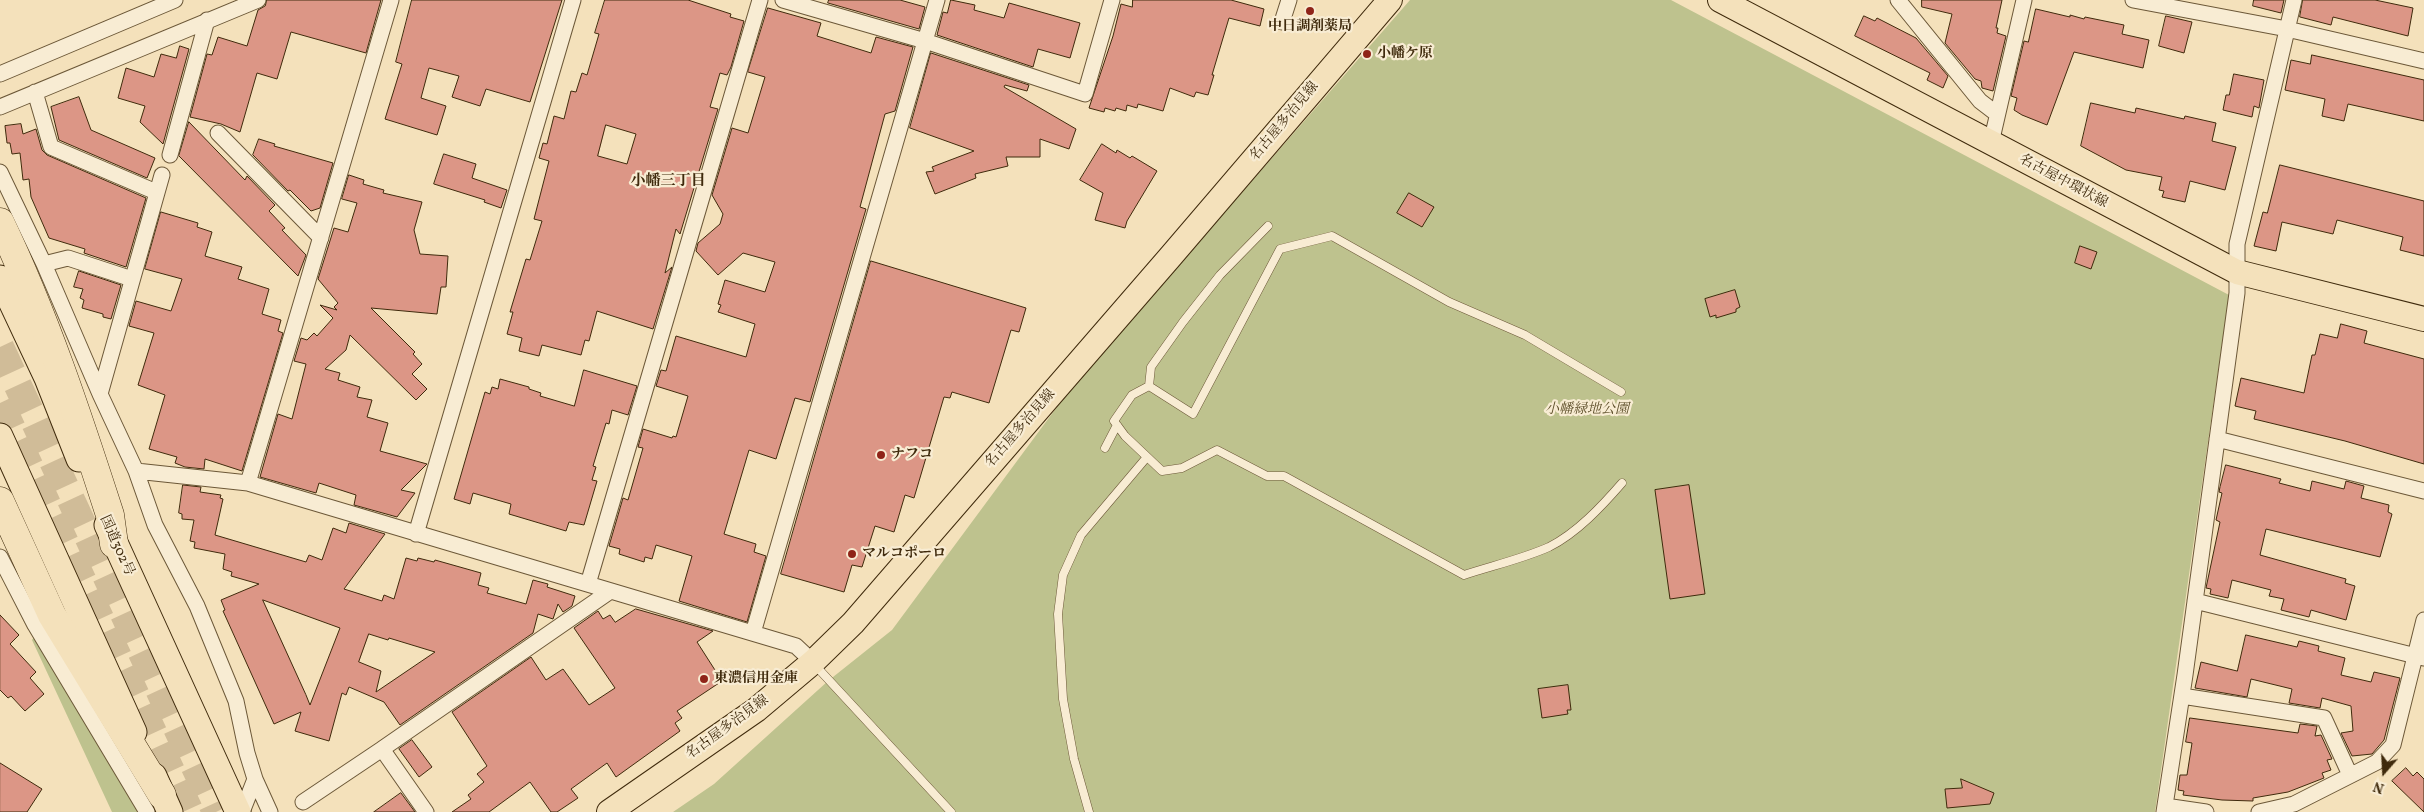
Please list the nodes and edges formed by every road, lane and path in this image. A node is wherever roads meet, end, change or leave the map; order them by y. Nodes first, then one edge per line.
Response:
1 (175, 0) edge
2 (258, 0) edge
3 (391, 0) edge
4 (572, 0) edge
5 (760, 0) edge
6 (783, 0) edge
7 (937, 0) edge
8 (1112, 0) edge
9 (1289, 0) edge
10 (1390, 0) edge
11 (1720, 0) edge
12 (1898, 0) edge
13 (2024, 0) edge
14 (2133, 0) edge
15 (2294, 0) edge
16 (207, 20) junction
17 (1282, 22) dead end
18 (2287, 30) junction
19 (925, 41) junction
20 (2424, 61) edge
21 (0, 74) edge
22 (34, 92) junction
23 (0, 107) edge
24 (1997, 114) junction
25 (218, 133) dead end
26 (1990, 143) junction
27 (170, 155) dead end
28 (0, 172) edge
29 (162, 175) dead end
30 (156, 192) junction
31 (0, 222) edge
32 (1268, 226) dead end
33 (321, 238) junction
34 (44, 264) junction
35 (2236, 272) junction
36 (0, 278) edge
37 (132, 279) junction
38 (2424, 319) edge
39 (1149, 386) junction
40 (1621, 392) dead end
41 (100, 394) junction
42 (1118, 425) junction
43 (0, 436) edge
44 (2217, 439) junction
45 (1105, 448) dead end
46 (1147, 457) junction
47 (136, 470) junction
48 (248, 483) junction
49 (1622, 483) dead end
50 (2424, 491) edge
51 (0, 501) edge
52 (416, 534) junction
53 (114, 544) junction
54 (0, 557) edge
55 (588, 584) junction
56 (609, 592) junction
57 (2195, 601) junction
58 (2424, 620) edge
59 (752, 633) junction
60 (2419, 657) edge
61 (812, 662) junction
62 (2182, 696) junction
63 (382, 749) junction
64 (2350, 776) junction
65 (254, 779) junction
66 (303, 802) dead end
67 (160, 806) edge
68 (2165, 809) edge
69 (240, 812) edge
70 (270, 812) edge
71 (426, 812) edge
72 (609, 812) edge
73 (952, 812) edge
74 (1089, 812) edge
75 (2206, 812) edge
76 (2259, 812) edge

1 - 21 street
2 - 16 street
3 - 33 street
4 - 52 street
5 - 55 street
6 - 19 street
7 - 19 street
8 - 19 street
9 - 17 street
10 - 61 main road, 名古屋多治見線
11 - 26 main road, 名古屋中環状線
12 - 24 street
13 - 24 street
14 - 18 street
15 - 18 street
16 - 22 street
16 - 27 street
18 - 20 street
18 - 35 street
19 - 59 street
22 - 23 street
22 - 30 street
24 - 26 street
25 - 33 street
26 - 35 main road, 名古屋中環状線
28 - 34 street
29 - 30 street
30 - 37 street
31 - 53 highway
32 - 39 lane
33 - 48 street
34 - 37 street
34 - 41 street
35 - 38 main road, 名古屋中環状線
35 - 44 street
36 - 53 highway, 国道302号
37 - 41 street
39 - 40 lane
39 - 42 lane
41 - 47 street
42 - 45 lane
42 - 46 lane
43 - 67 highway
44 - 50 street
44 - 57 street
46 - 49 lane
46 - 74 lane
47 - 48 street
47 - 65 street
48 - 52 street
51 - 67 highway
52 - 55 street
53 - 69 highway, 国道302号
54 - 67 street
55 - 56 street
56 - 59 street
56 - 63 street
57 - 60 street
57 - 62 street
58 - 60 street
59 - 61 street
60 - 64 street
61 - 72 main road, 名古屋多治見線
61 - 73 lane
62 - 64 street
62 - 68 street
63 - 66 street
63 - 71 street
64 - 76 street
65 - 69 street
65 - 70 street
68 - 75 street

